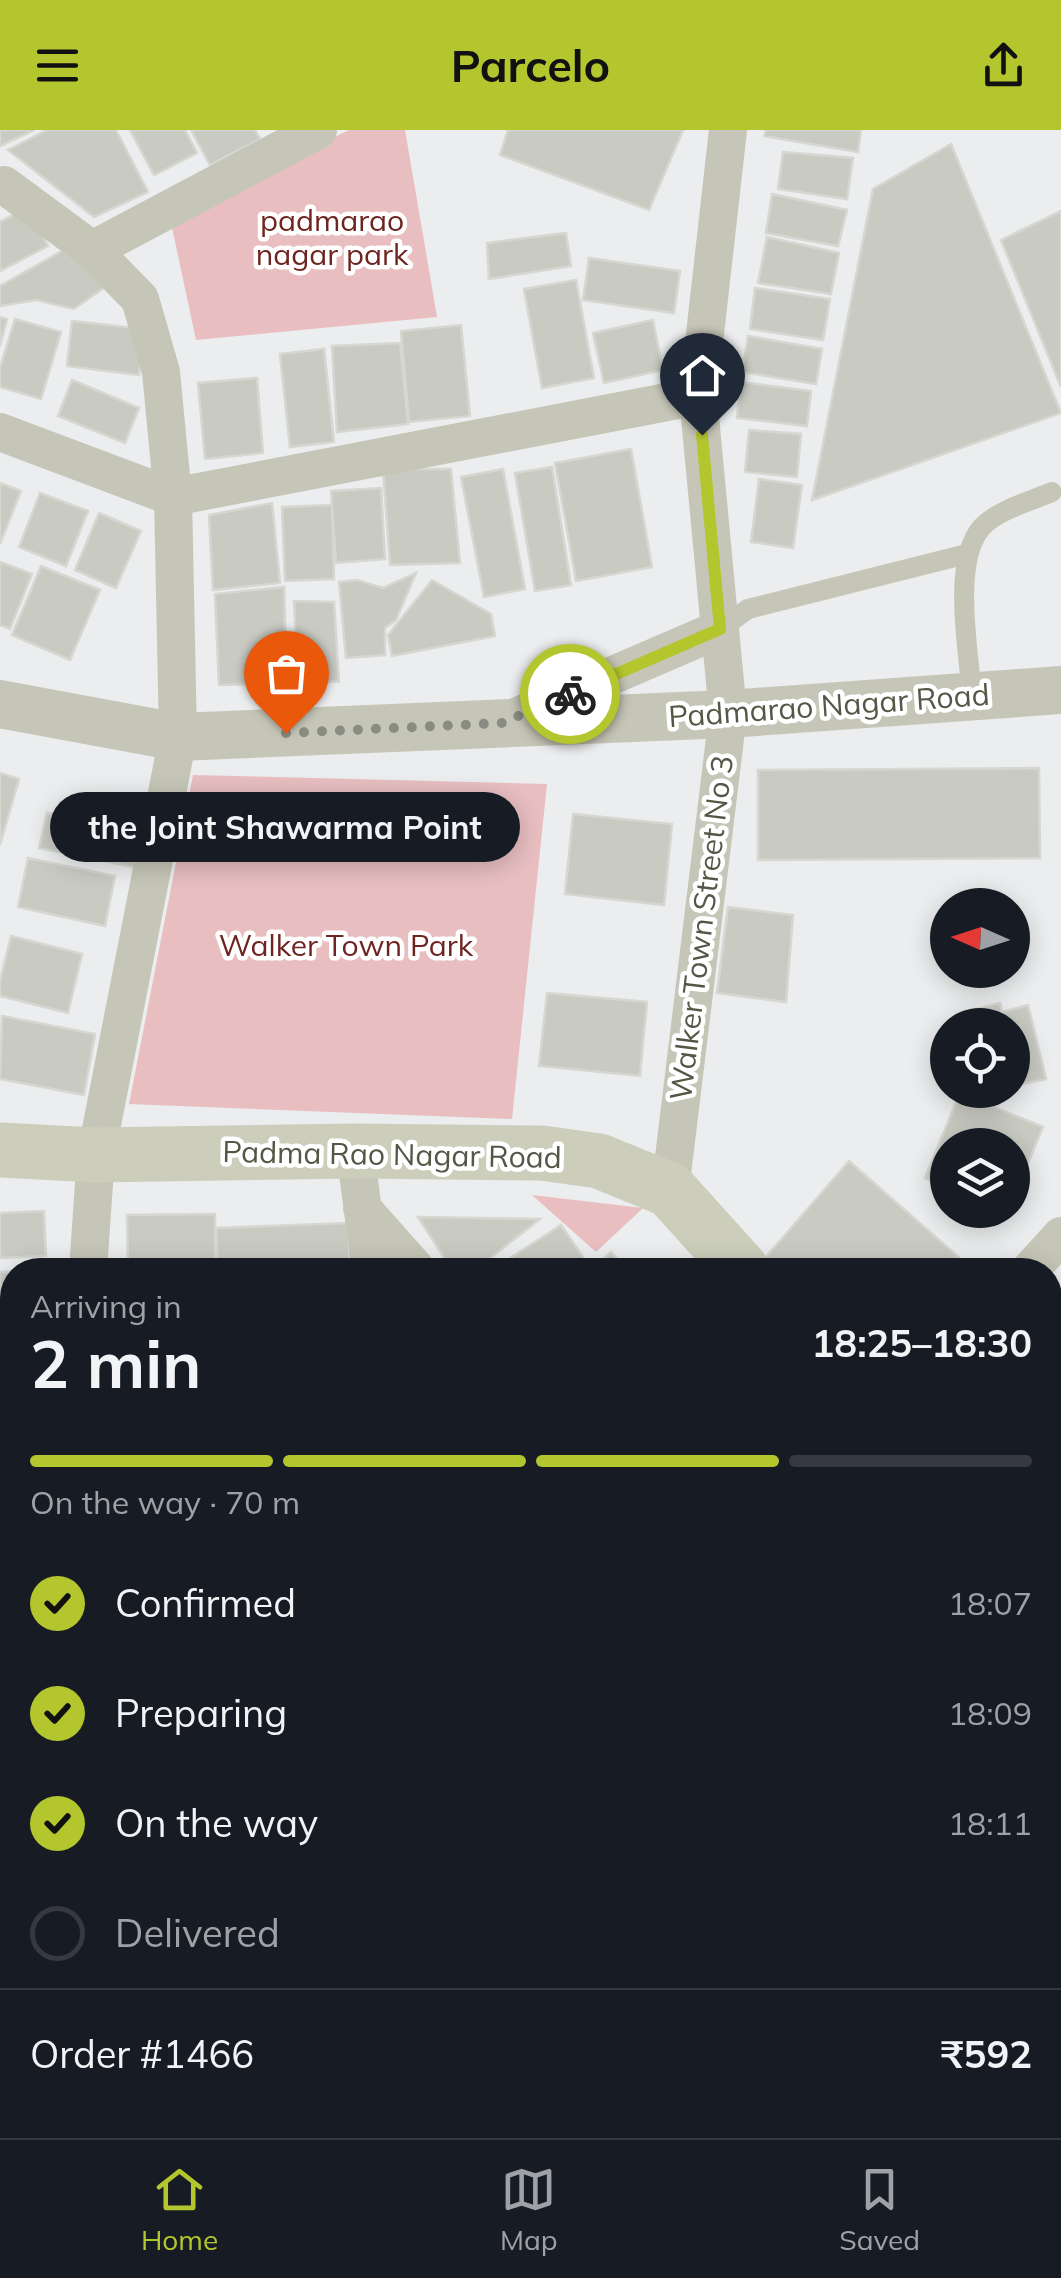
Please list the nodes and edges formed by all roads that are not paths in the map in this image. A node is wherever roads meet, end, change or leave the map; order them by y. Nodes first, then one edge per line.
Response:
1 (318, 130) edge
2 (728, 130) edge
3 (4, 186) dead end
4 (92, 250) junction
5 (698, 396) junction
6 (0, 432) edge
7 (1052, 492) dead end
8 (173, 497) junction
9 (967, 554) junction
10 (720, 629) junction
11 (1061, 690) edge
12 (972, 696) junction
13 (0, 704) edge
14 (728, 714) junction
15 (502, 723) junction
16 (178, 738) junction
17 (0, 1150) edge
18 (355, 1151) junction
19 (96, 1155) junction
20 (670, 1190) junction
21 (362, 1208) junction
22 (1061, 1236) edge
23 (89, 1258) edge
24 (368, 1258) edge
25 (406, 1258) edge
26 (731, 1258) edge
27 (1041, 1258) edge

1 - 4 street
2 - 5 street, Walker Town Street No 3
3 - 4 street
4 - 8 street
5 - 8 street
5 - 10 street, Walker Town Street No 3
6 - 8 street
7 - 9 lane
8 - 16 street
9 - 10 lane
9 - 12 lane
10 - 14 street, Walker Town Street No 3
10 - 15 street
11 - 12 street, Padmarao Nagar Road
12 - 14 street, Padmarao Nagar Road
13 - 16 street, Padmarao Nagar Road
14 - 15 street, Padmarao Nagar Road
14 - 20 street, Walker Town Street No 3
15 - 16 street, Padmarao Nagar Road
16 - 19 street
17 - 19 main road, Padma Rao Nagar Road
18 - 19 main road, Padma Rao Nagar Road
18 - 20 main road, Padma Rao Nagar Road
18 - 21 street
19 - 23 street
20 - 26 main road, Padma Rao Nagar Road
21 - 24 street
21 - 25 street
22 - 27 street

